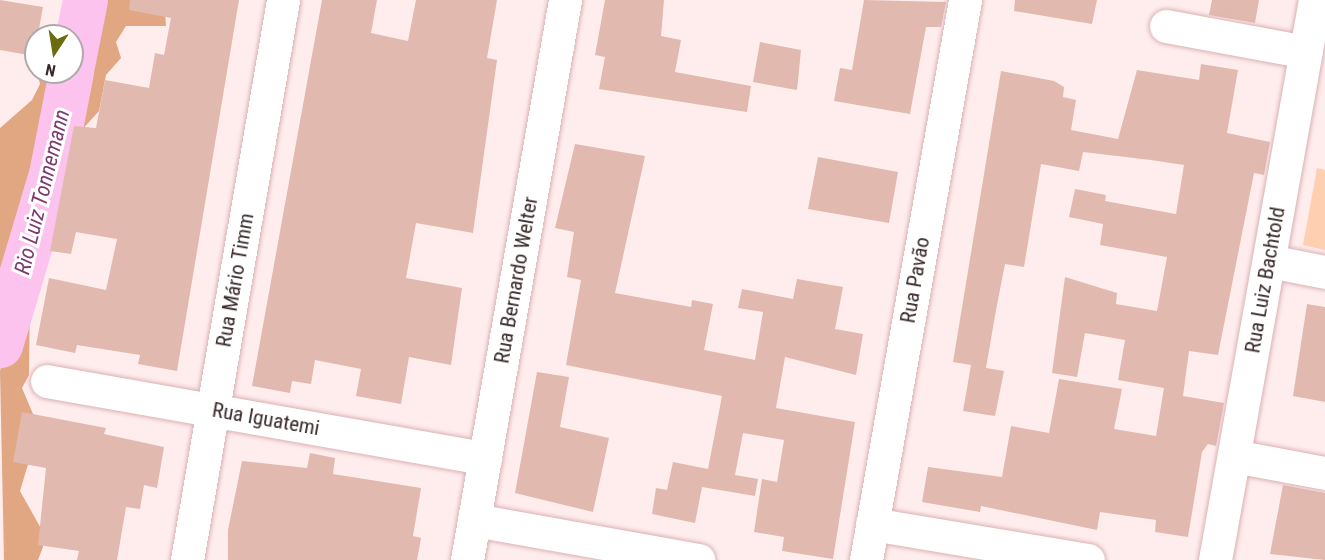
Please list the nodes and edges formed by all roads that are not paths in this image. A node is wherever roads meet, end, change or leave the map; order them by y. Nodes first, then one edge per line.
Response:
1 (283, 0) edge
2 (566, 0) edge
3 (965, 0) edge
4 (1315, 0) edge
5 (1166, 26) dead end
6 (1306, 52) junction
7 (1269, 261) junction
8 (1325, 272) edge
9 (47, 381) dead end
10 (213, 410) junction
11 (1234, 456) junction
12 (485, 458) junction
13 (1325, 473) edge
14 (474, 520) junction
15 (872, 524) junction
16 (187, 560) edge
17 (467, 560) edge
18 (698, 560) edge
19 (866, 560) edge
20 (1088, 560) edge
21 (1215, 560) edge

1 - 10 street, Rua Mário Timm
2 - 12 street, Rua Bernardo Welter
3 - 15 street, Rua Pavão
4 - 6 street, Rua Luiz Bachtold
5 - 6 street
6 - 7 street, Rua Luiz Bachtold
7 - 8 street
7 - 11 street, Rua Luiz Bachtold
9 - 10 street, Rua Iguatemi
10 - 12 street, Rua Iguatemi
10 - 16 street, Rua Mário Timm
11 - 13 street
11 - 21 street, Rua Luiz Bachtold
12 - 14 street, Rua Bernardo Welter
14 - 17 street, Rua Bernardo Welter
14 - 18 street
15 - 19 street, Rua Pavão
15 - 20 street

